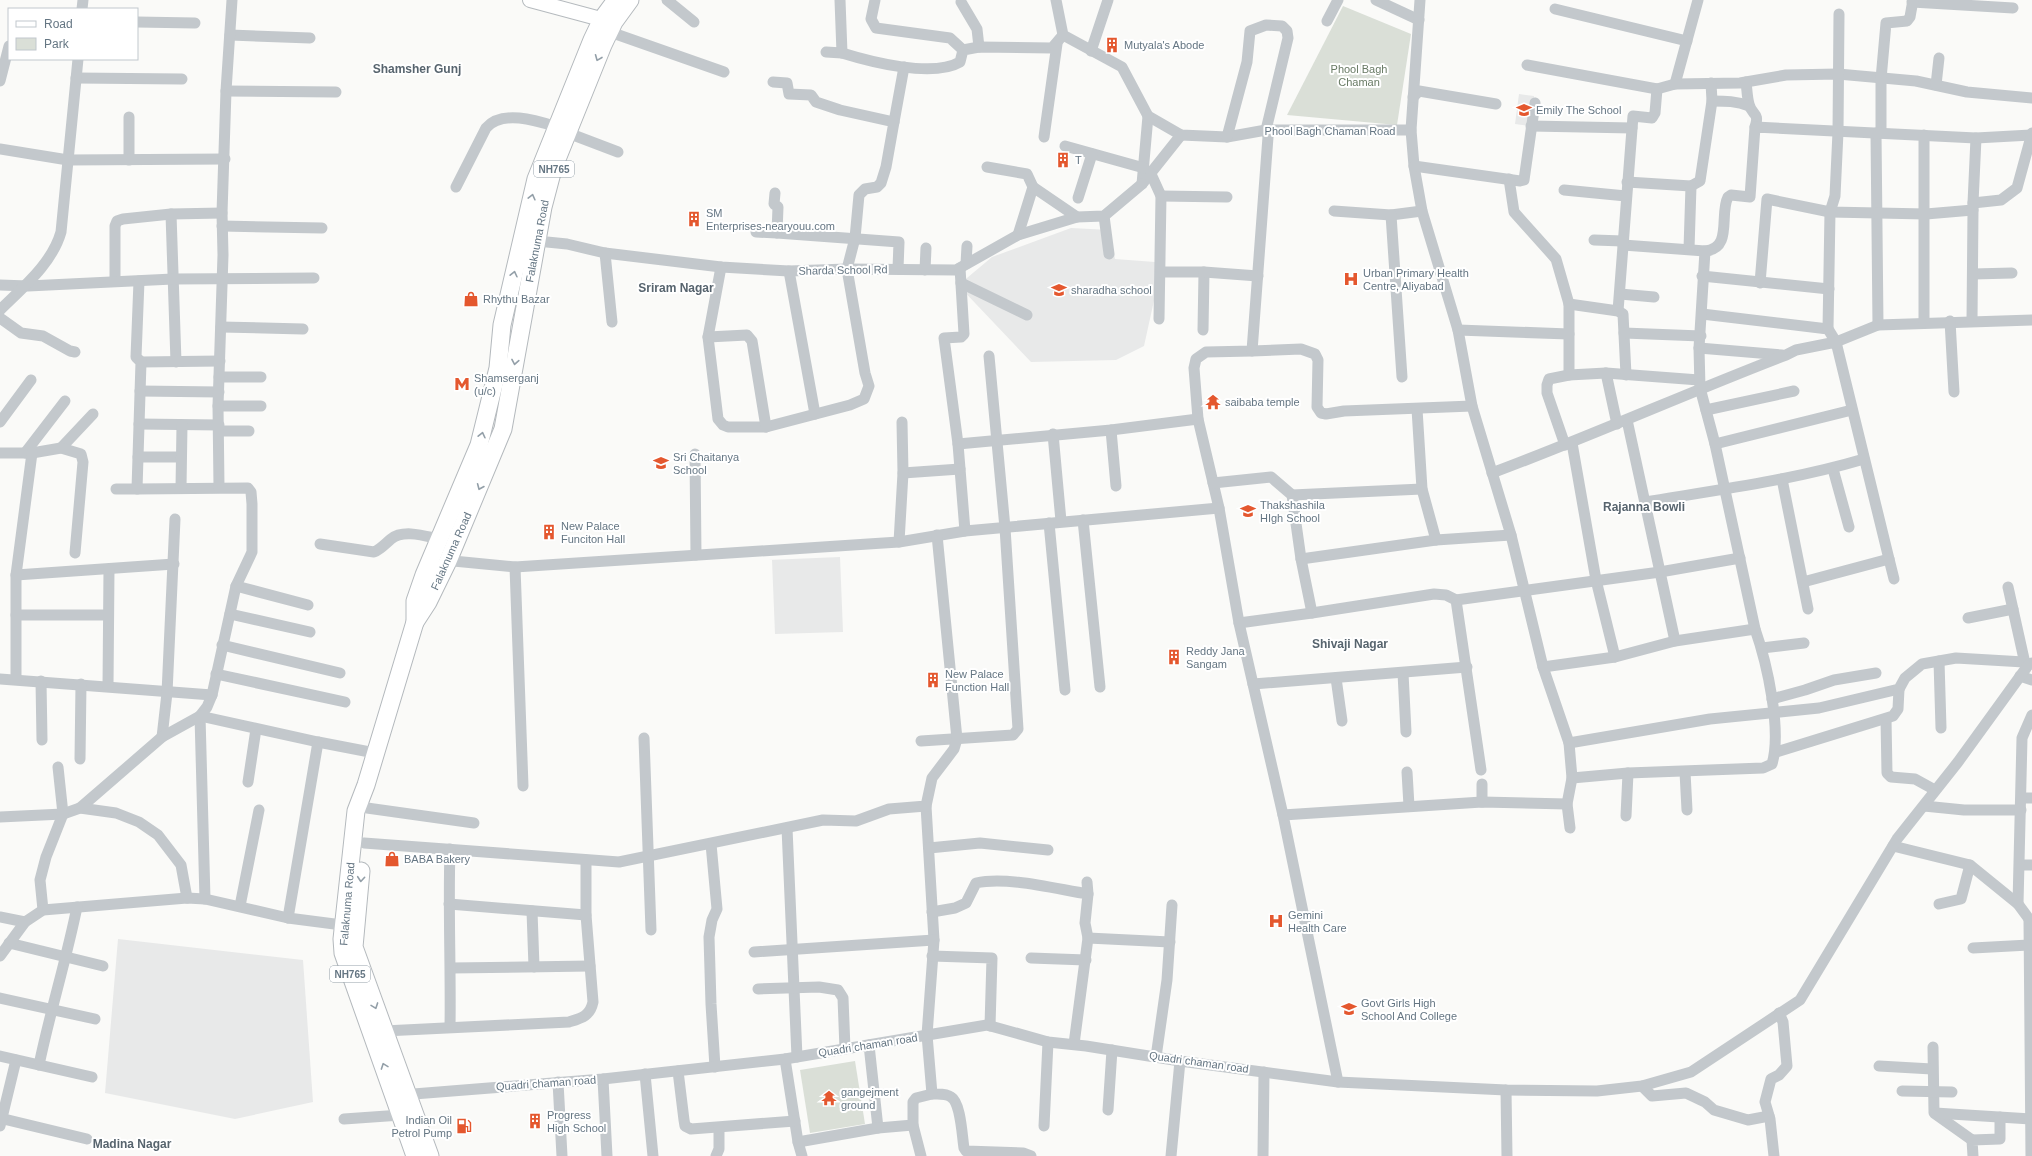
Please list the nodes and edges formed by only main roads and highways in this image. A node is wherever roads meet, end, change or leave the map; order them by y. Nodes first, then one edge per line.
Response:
1 (530, 0) edge
2 (616, 0) edge
3 (630, 0) edge
4 (609, 25) junction
5 (530, 238) junction
6 (414, 622) junction
7 (366, 785) junction
8 (350, 926) junction
9 (401, 1095) junction
10 (415, 1156) edge
11 (430, 1156) edge

1 - 4 main road
2 - 4 highway, Falaknuma Road / NH765
3 - 4 highway, Falaknuma Road / NH765
4 - 5 highway, Falaknuma Road / NH765
6 -> 5 highway, Falaknuma Road / NH765
5 -> 6 highway, Falaknuma Road / NH765
6 - 7 highway, Falaknuma Road / NH765
7 -> 8 highway, Falaknuma Road / NH765
7 - 8 highway, Falaknuma Road / NH765
8 -> 9 highway, Falaknuma Road / NH765
9 -> 8 highway, Falaknuma Road / NH765
9 - 10 highway, Falaknuma Road / NH765
9 - 11 highway, Falaknuma Road / NH765

